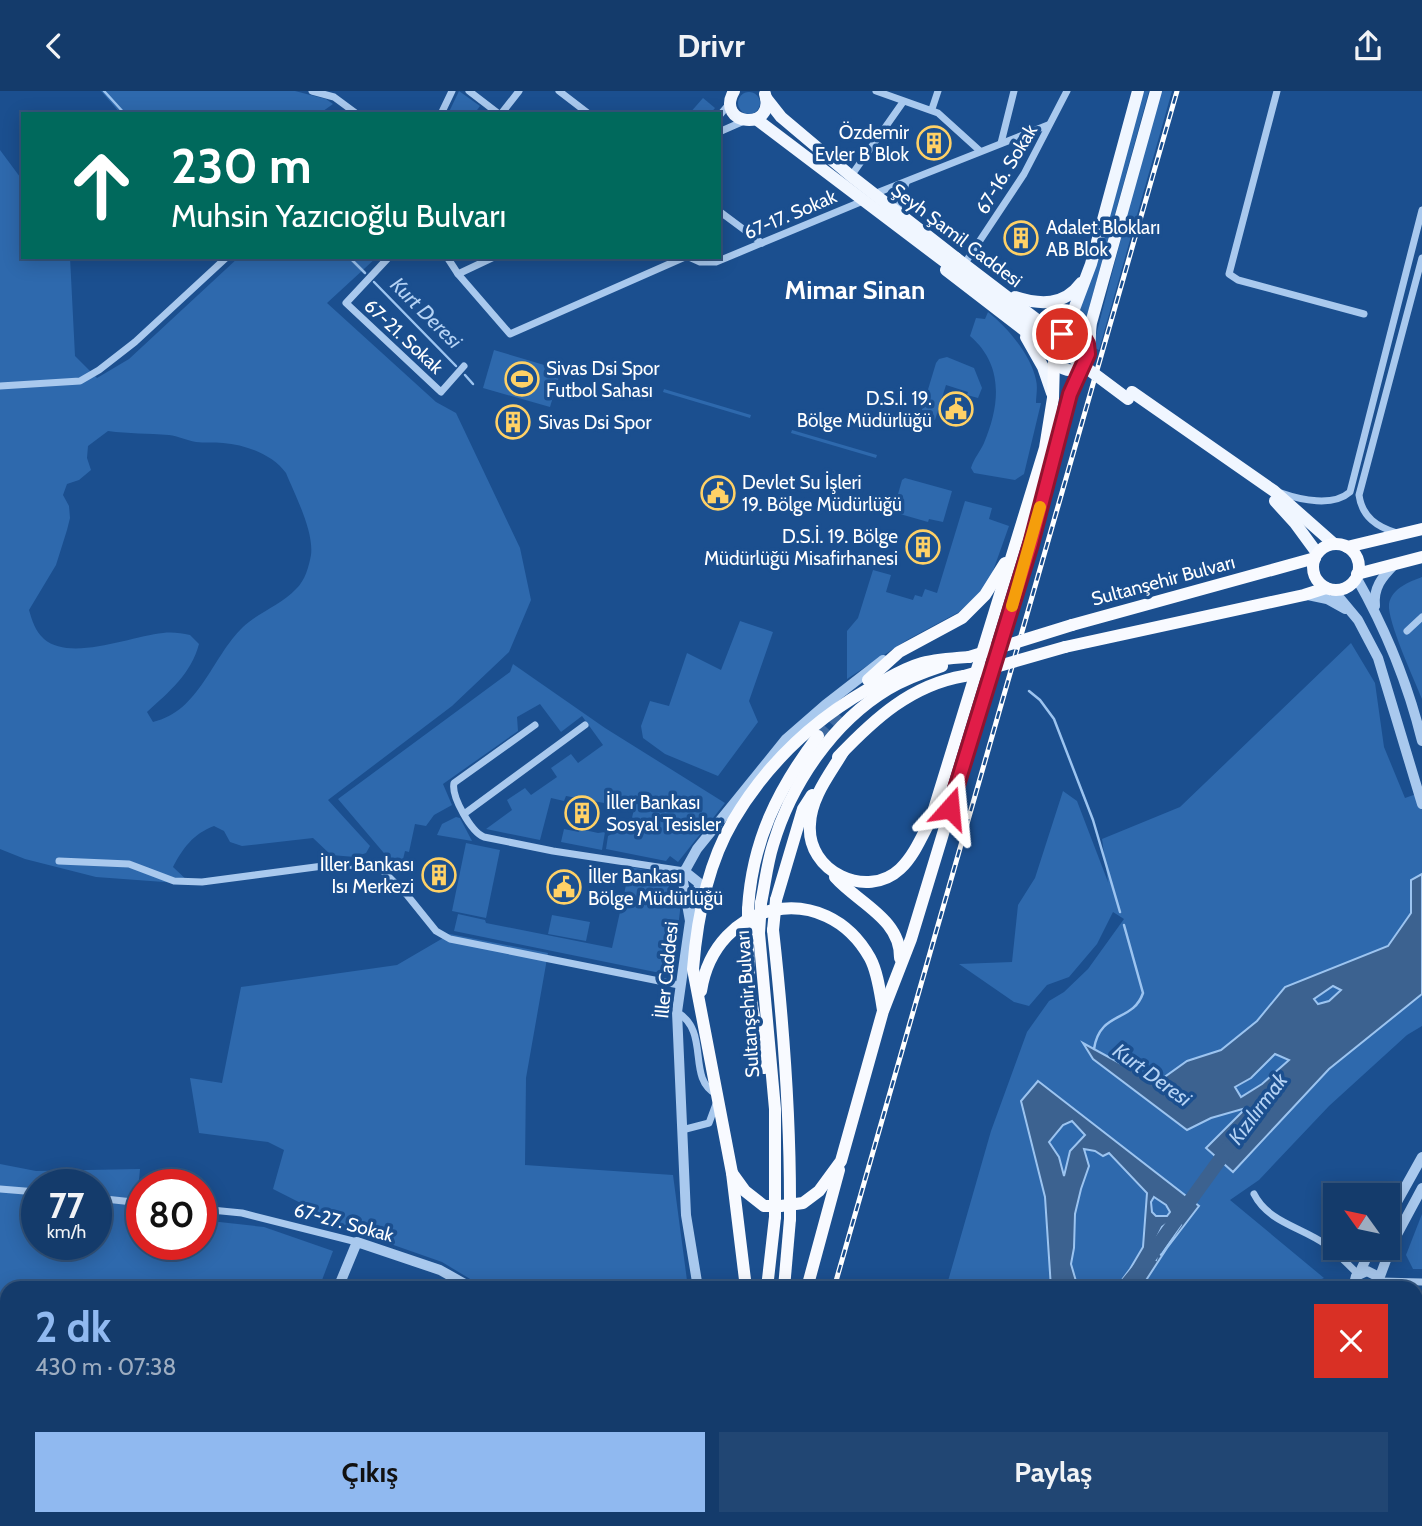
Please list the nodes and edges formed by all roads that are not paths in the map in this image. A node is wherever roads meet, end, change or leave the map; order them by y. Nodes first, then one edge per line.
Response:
1 (312, 91) edge
2 (452, 91) edge
3 (470, 91) edge
4 (519, 91) edge
5 (559, 91) edge
6 (876, 91) edge
7 (938, 91) edge
8 (1014, 91) edge
9 (1067, 91) edge
10 (1138, 91) edge
11 (1156, 91) edge
12 (1276, 91) edge
13 (336, 94) edge
14 (764, 94) edge
15 (730, 95) edge
16 (903, 102) junction
17 (343, 104) junction
18 (932, 109) junction
19 (340, 112) edge
20 (354, 112) edge
21 (442, 112) edge
22 (497, 112) edge
23 (502, 112) edge
24 (586, 112) edge
25 (721, 112) edge
26 (751, 120) junction
27 (1051, 123) junction
28 (721, 131) edge
29 (1001, 142) junction
30 (980, 151) junction
31 (851, 176) junction
32 (906, 183) junction
33 (868, 197) junction
34 (1422, 210) edge
35 (721, 212) edge
36 (899, 219) junction
37 (762, 243) junction
38 (1422, 258) edge
39 (225, 259) edge
40 (386, 259) edge
41 (448, 259) edge
42 (490, 259) edge
43 (682, 259) edge
44 (692, 259) edge
45 (957, 261) junction
46 (1091, 264) junction
47 (458, 274) junction
48 (1015, 297) junction
49 (1364, 314) dead end
50 (1014, 323) junction
51 (1063, 333) junction
52 (1052, 357) junction
53 (1087, 357) junction
54 (464, 366) dead end
55 (0, 386) edge
56 (1130, 396) junction
57 (1053, 398) junction
58 (1362, 465) junction
59 (1274, 491) junction
60 (1422, 529) edge
61 (1400, 533) junction
62 (1017, 541) junction
63 (1341, 546) junction
64 (1316, 556) junction
65 (1422, 557) edge
66 (1394, 565) junction
67 (1357, 576) junction
68 (1330, 589) junction
69 (1304, 595) junction
70 (1375, 610) junction
71 (1422, 617) edge
72 (962, 618) junction
73 (1357, 618) junction
74 (1407, 631) dead end
75 (969, 657) junction
76 (868, 680) dead end
77 (535, 725) dead end
78 (585, 726) dead end
79 (818, 736) tunnel mouth
80 (1422, 741) edge
81 (843, 752) junction
82 (1422, 804) edge
83 (464, 814) junction
84 (59, 861) dead end
85 (825, 866) junction
86 (684, 871) junction
87 (754, 906) junction
88 (690, 921) junction
89 (899, 969) junction
90 (680, 985) junction
91 (699, 997) junction
92 (883, 1011) junction
93 (677, 1012) junction
94 (717, 1094) junction
95 (682, 1131) junction
96 (1422, 1157) edge
97 (841, 1161) junction
98 (732, 1173) junction
99 (1422, 1188) edge
100 (0, 1189) edge
101 (21, 1191) edge
102 (1254, 1194) dead end
103 (1400, 1196) edge
104 (217, 1211) edge
105 (357, 1242) junction
106 (1365, 1260) edge
107 (1358, 1274) junction
108 (341, 1281) edge
109 (460, 1281) edge
110 (697, 1281) edge
111 (745, 1281) edge
112 (768, 1281) edge
113 (785, 1281) edge
114 (809, 1281) edge
115 (1353, 1281) edge
116 (1378, 1281) edge
117 (1381, 1281) edge

1 - 13 street
2 - 21 street
3 - 22 street
4 - 23 street
5 - 24 street
6 - 16 street
7 - 18 street
8 - 29 street
9 - 27 street, 67-16. Sokak
10 - 46 main road
11 - 53 main road
12 - 49 street
13 - 17 street
14 - 26 main road
14 - 31 main road, Şeyh Şamil Caddesi
15 - 25 street
15 - 26 main road, Şeyh Şamil Caddesi
16 - 18 street
16 - 31 street
17 - 19 street
17 - 20 street
18 - 30 street
26 - 28 street
26 - 33 main road, Şeyh Şamil Caddesi
27 - 29 street, 67-17. Sokak
27 - 45 street, 67-16. Sokak
29 - 30 street, 67-17. Sokak
30 - 32 street, 67-17. Sokak
31 - 33 main road, Şeyh Şamil Caddesi
32 - 33 street, 67-17. Sokak
32 - 36 street
33 - 36 main road, Şeyh Şamil Caddesi
33 - 37 street, 67-17. Sokak
34 - 58 street
35 - 37 street
36 - 45 main road, Şeyh Şamil Caddesi
36 - 50 main road
37 - 44 street, 67-17. Sokak
38 - 58 street
39 - 55 street
40 - 54 street, 67-21. Sokak
41 - 47 street
42 - 47 street
43 - 47 street, 67-17. Sokak
45 - 48 main road
45 - 56 main road, Şeyh Şamil Caddesi, bridge
46 - 48 main road
46 - 51 main road
48 - 51 main road
50 - 52 main road
50 - 57 main road
51 - 52 main road
51 - 53 main road
52 - 53 main road
52 - 57 highway
53 - 89 highway
56 - 59 main road, Şeyh Şamil Caddesi
56 - 64 main road, Şeyh Şamil Caddesi
57 - 62 highway
58 - 59 street
58 - 61 street
59 - 63 main road, Şeyh Şamil Caddesi
60 - 61 highway, Sultanşehir Bulvarı
61 - 63 highway, Sultanşehir Bulvarı
62 - 72 highway
62 - 85 highway
63 - 64 highway, Sultanşehir Bulvarı
63 - 67 highway
64 - 68 highway
64 - 75 highway, Sultanşehir Bulvarı, bridge
65 - 66 highway, Sultanşehir Bulvarı
66 - 67 highway, Sultanşehir Bulvarı
66 - 70 street
67 - 68 highway, Sultanşehir Bulvarı
67 - 70 street
68 - 69 highway, Sultanşehir Bulvarı
68 - 73 street
69 - 73 street
69 - 81 highway, Sultanşehir Bulvarı, bridge
70 - 80 street
71 - 74 street
72 - 76 highway
72 - 86 street
73 - 82 street
75 - 87 highway, Sultanşehir Bulvarı
75 - 91 highway
77 - 83 street
78 - 83 street
79 - 87 highway
81 - 85 highway
81 - 113 highway, Sultanşehir Bulvarı, bridge
83 - 86 street
84 - 90 street
85 - 89 highway
86 - 88 street, İller Caddesi
86 - 88 street
87 - 112 highway, bridge
88 - 90 street, İller Caddesi
89 - 92 highway
90 - 93 street, İller Caddesi
91 - 92 highway
91 - 94 highway
92 - 97 highway
93 - 94 street
93 - 95 street, İller Caddesi
94 - 95 street
94 - 98 highway
95 - 110 street, İller Caddesi
96 - 103 street
97 - 98 highway
97 - 114 highway
98 - 111 highway
99 - 117 street
100 - 101 street
102 - 107 street
104 - 105 street, 67-27. Sokak
105 - 108 street
105 - 109 street, 67-27. Sokak
106 - 107 street
107 - 115 street
107 - 116 street

